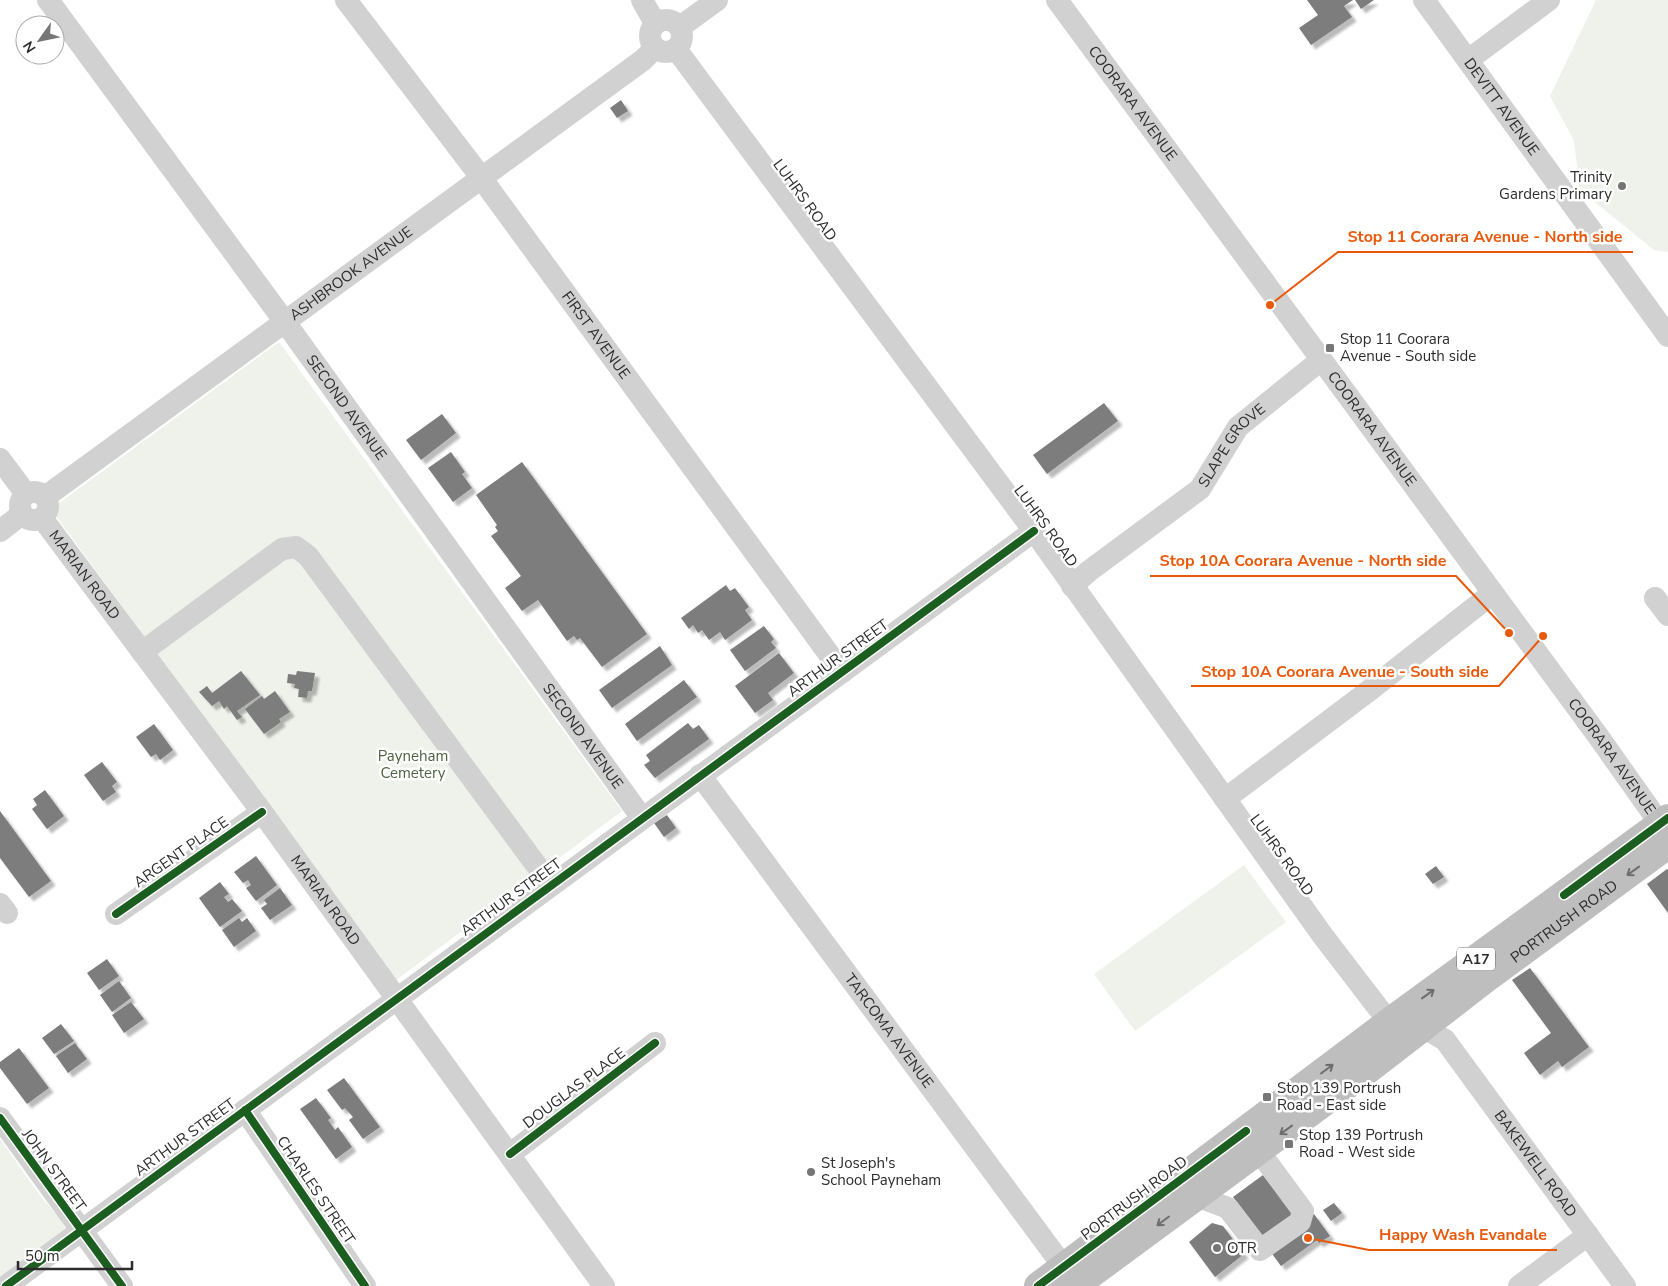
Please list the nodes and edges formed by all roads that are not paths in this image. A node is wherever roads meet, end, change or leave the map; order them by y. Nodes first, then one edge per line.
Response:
1 (48, 0) edge
2 (346, 0) edge
3 (642, 0) edge
4 (717, 0) edge
5 (1057, 0) edge
6 (1424, 0) edge
7 (1549, 0) edge
8 (655, 24) junction
9 (680, 27) junction
10 (666, 49) junction
11 (1468, 60) junction
12 (482, 179) junction
13 (286, 322) junction
14 (1668, 336) edge
15 (1322, 360) junction
16 (0, 459) edge
17 (34, 506) junction
18 (0, 530) edge
19 (1034, 531) junction
20 (1072, 586) junction
21 (1493, 593) junction
22 (142, 652) junction
23 (842, 672) junction
24 (700, 775) junction
25 (1224, 799) junction
26 (262, 812) junction
27 (642, 818) junction
28 (1667, 827) edge
29 (551, 885) junction
30 (116, 914) dead end
31 (396, 999) junction
32 (1388, 1022) junction
33 (1437, 1025) junction
34 (655, 1043) dead end
35 (1368, 1070) junction
36 (245, 1110) junction
37 (0, 1118) edge
38 (1247, 1144) junction
39 (510, 1154) junction
40 (1196, 1196) junction
41 (81, 1230) junction
42 (1588, 1235) junction
43 (1072, 1279) edge
44 (6, 1286) edge
45 (122, 1286) edge
46 (365, 1286) edge
47 (604, 1286) edge
48 (1038, 1286) edge
49 (1519, 1286) edge
50 (1625, 1286) edge

1 - 13 street, SECOND AVENUE
2 - 12 street, FIRST AVENUE
3 - 8 street
4 - 9 street
5 - 15 street, COORARA AVENUE
6 - 11 street, DEVITT AVENUE
7 - 11 street
8 - 9 street
8 - 10 street
9 - 10 street
10 - 12 street, ASHBROOK AVENUE
10 - 19 street, LUHRS ROAD
11 - 14 street, DEVITT AVENUE
12 - 13 street, ASHBROOK AVENUE
12 - 23 street, FIRST AVENUE
13 - 17 street, ASHBROOK AVENUE
13 - 27 street, SECOND AVENUE
15 - 20 street, SLAPE GROVE
15 - 21 street, COORARA AVENUE
16 - 17 street, MARIAN ROAD
17 - 18 street, ASHBROOK AVENUE
17 - 22 street, MARIAN ROAD
19 - 20 street, LUHRS ROAD
19 - 23 street, ARTHUR STREET
20 - 25 street, LUHRS ROAD
21 - 25 street
21 - 28 street, COORARA AVENUE
22 - 26 street, MARIAN ROAD
22 - 29 street
23 - 24 street, ARTHUR STREET
24 - 27 street, ARTHUR STREET
24 - 43 street, TARCOMA AVENUE
25 - 32 street, LUHRS ROAD
26 - 30 street, ARGENT PLACE
26 - 31 street, MARIAN ROAD
27 - 29 street, ARTHUR STREET
32 -> 28 highway, PORTRUSH ROAD / A17
28 -> 33 highway, PORTRUSH ROAD / A17
29 - 31 street, ARTHUR STREET
31 - 36 street, ARTHUR STREET
31 - 39 street, MARIAN ROAD
32 - 33 highway
32 - 35 highway
38 -> 32 highway, PORTRUSH ROAD / A17
33 - 35 highway, PORTRUSH ROAD / A17
33 - 42 street, BAKEWELL ROAD
34 - 39 street, DOUGLAS PLACE
35 -> 38 highway, PORTRUSH ROAD / A17
36 - 41 street, ARTHUR STREET
36 - 46 street, CHARLES STREET
37 - 41 street, JOHN STREET
38 - 40 highway, PORTRUSH ROAD / A17
38 - 40 street
38 - 43 highway, PORTRUSH ROAD / A17
39 - 47 street, MARIAN ROAD
40 -> 43 highway, PORTRUSH ROAD / A17
41 - 44 street, ARTHUR STREET
41 - 45 street, JOHN STREET
42 - 49 street
42 - 50 street, BAKEWELL ROAD
43 - 48 highway, PORTRUSH ROAD / A17

